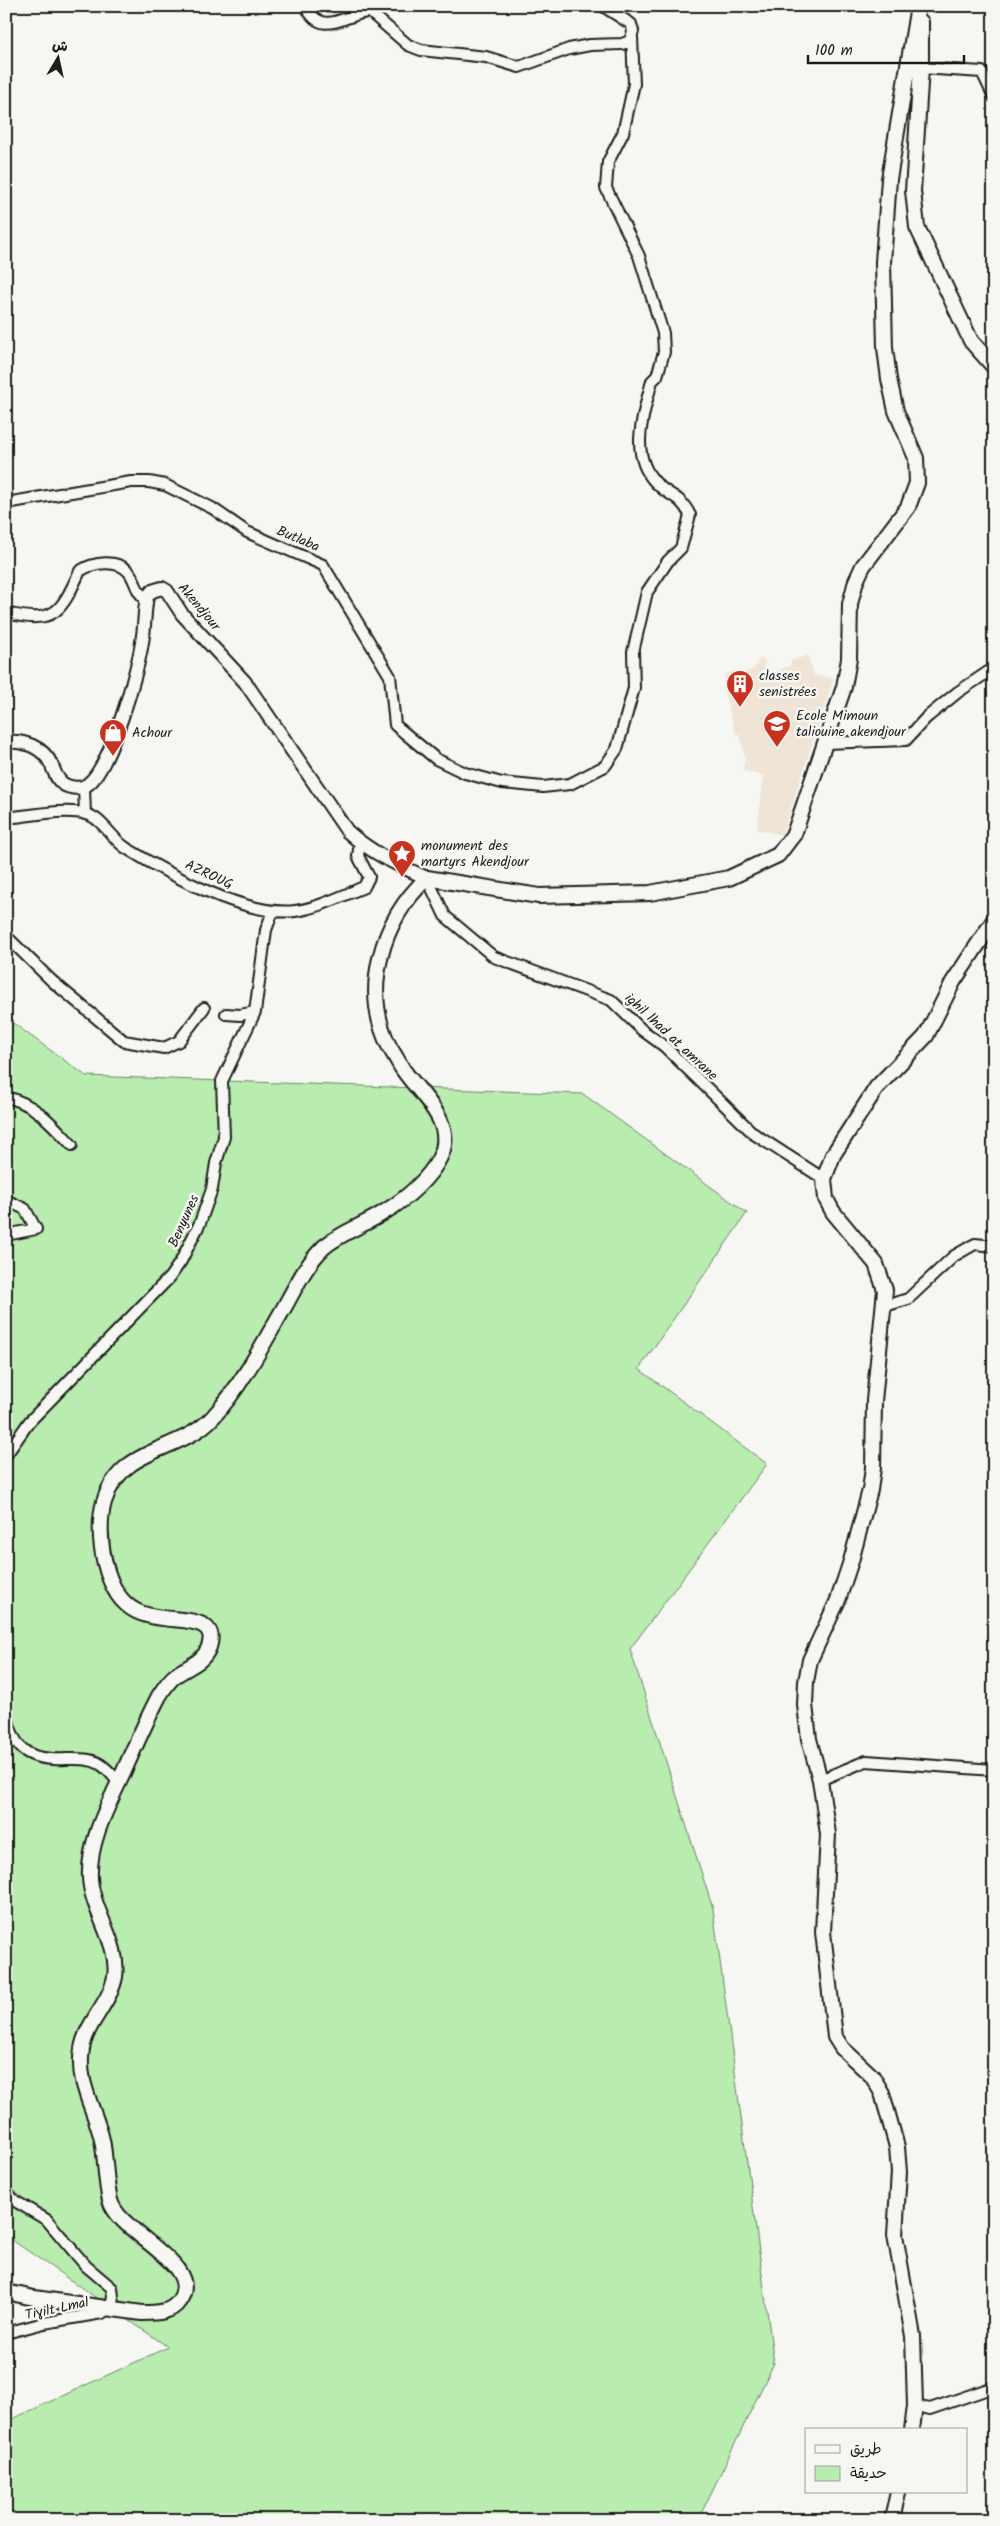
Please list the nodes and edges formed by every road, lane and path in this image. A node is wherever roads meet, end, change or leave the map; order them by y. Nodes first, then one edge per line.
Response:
1 (306, 6) edge
2 (603, 6) edge
3 (918, 6) edge
4 (632, 37) junction
5 (921, 68) junction
6 (994, 97) edge
7 (994, 367) edge
8 (6, 503) edge
9 (146, 599) junction
10 (6, 613) edge
11 (994, 668) edge
12 (6, 742) edge
13 (825, 743) junction
14 (84, 787) junction
15 (85, 814) junction
16 (6, 818) edge
17 (360, 843) junction
18 (427, 878) junction
19 (273, 911) junction
20 (994, 920) edge
21 (6, 936) edge
22 (204, 1008) dead end
23 (255, 1012) junction
24 (226, 1014) dead end
25 (6, 1097) edge
26 (72, 1145) dead end
27 (824, 1179) junction
28 (6, 1200) edge
29 (6, 1235) edge
30 (994, 1246) edge
31 (885, 1306) junction
32 (6, 1455) edge
33 (6, 1711) edge
34 (994, 1770) edge
35 (820, 1780) junction
36 (119, 1783) junction
37 (6, 2192) edge
38 (6, 2292) edge
39 (111, 2307) junction
40 (6, 2333) edge
41 (994, 2387) edge
42 (915, 2406) junction
43 (912, 2428) edge
44 (898, 2494) edge
45 (892, 2520) edge

1 - 4 street
2 - 4 street
3 - 5 main road
3 - 13 main road
4 - 8 street, Butlaba
5 - 6 street
5 - 7 main road
9 - 10 street
9 - 14 street
9 - 17 street, Akendjour
11 - 13 street
12 - 14 street
13 - 18 main road
14 - 15 street
15 - 16 street
15 - 19 street, AZROUG
17 - 18 street, Akendjour
17 - 19 street, AZROUG
18 - 27 street, ighil lhad at amrane
18 - 36 main road
19 - 23 street, Benyunes
20 - 27 main road
21 - 22 street
23 - 24 street
23 - 32 street, Benyunes
25 - 26 street
27 - 31 main road
28 - 29 street
30 - 31 street
31 - 35 main road
33 - 36 street
34 - 35 street
35 - 42 main road
36 - 39 main road
37 - 39 street
38 - 39 main road
39 - 40 street, Tiɣilt Lmal
41 - 42 street
42 - 43 main road
44 - 45 main road

